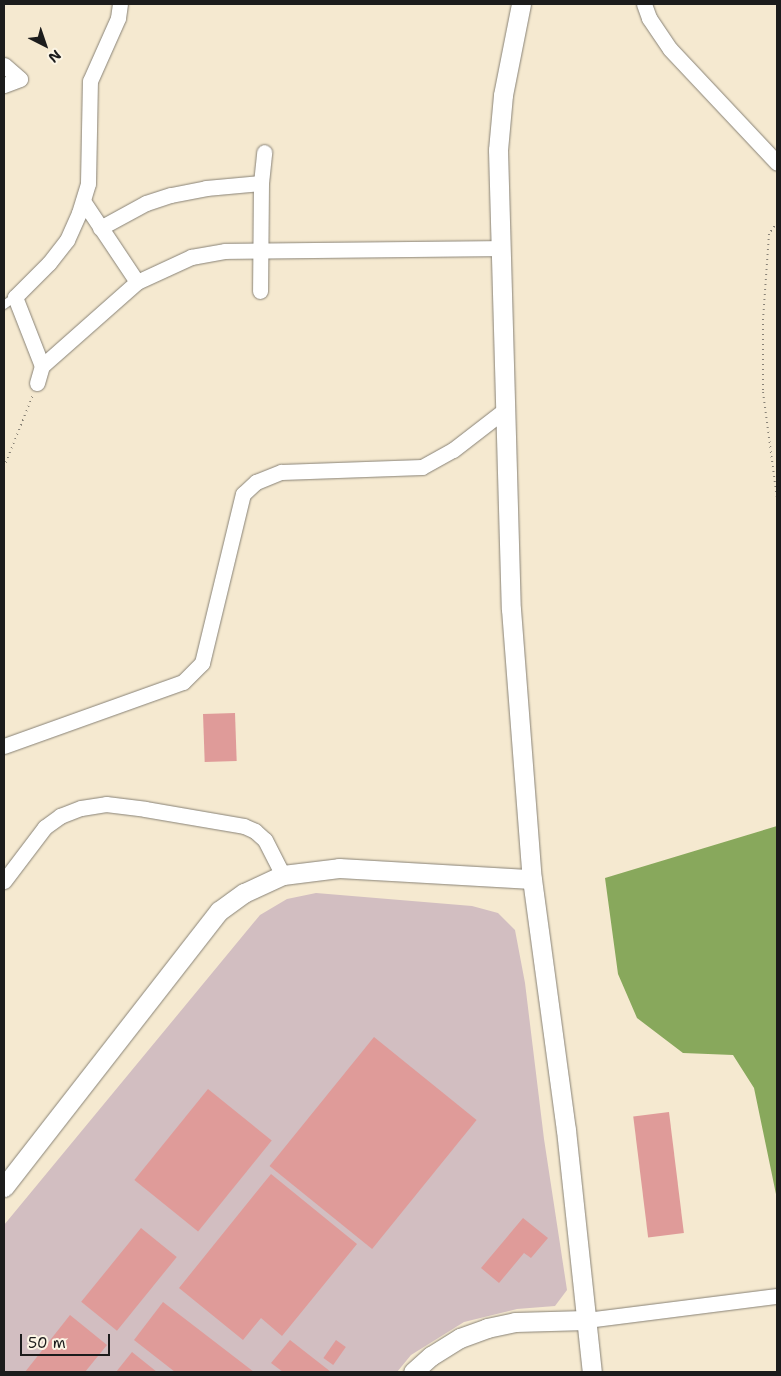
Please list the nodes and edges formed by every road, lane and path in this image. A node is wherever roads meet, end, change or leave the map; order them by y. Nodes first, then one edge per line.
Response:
1 (120, 4) edge
2 (521, 4) edge
3 (644, 4) edge
4 (4, 65) edge
5 (4, 85) edge
6 (264, 152) dead end
7 (777, 163) edge
8 (261, 183) junction
9 (82, 201) junction
10 (777, 222) edge
11 (100, 228) junction
12 (500, 248) junction
13 (260, 251) junction
14 (137, 282) junction
15 (260, 291) dead end
16 (9, 301) edge
17 (42, 366) junction
18 (37, 383) joint
19 (506, 409) junction
20 (4, 467) edge
21 (777, 499) edge
22 (4, 746) edge
23 (283, 875) junction
24 (532, 878) junction
25 (4, 882) edge
26 (4, 1187) edge
27 (777, 1296) edge
28 (586, 1320) junction
29 (413, 1372) edge
30 (592, 1372) edge

1 - 9 street
2 - 12 street
3 - 7 street
4 - 5 street
6 - 8 street
8 - 11 street
8 - 13 street
9 - 11 street
9 - 16 street
10 - 21 path
11 - 14 street
12 - 13 street
12 - 19 street
13 - 14 street
13 - 15 street
14 - 17 street
16 - 17 street
17 - 18 street
18 - 20 path
19 - 22 street
19 - 24 street
23 - 24 street
23 - 25 street
23 - 26 street
24 - 28 street
27 - 28 street
28 - 29 street
28 - 30 street

